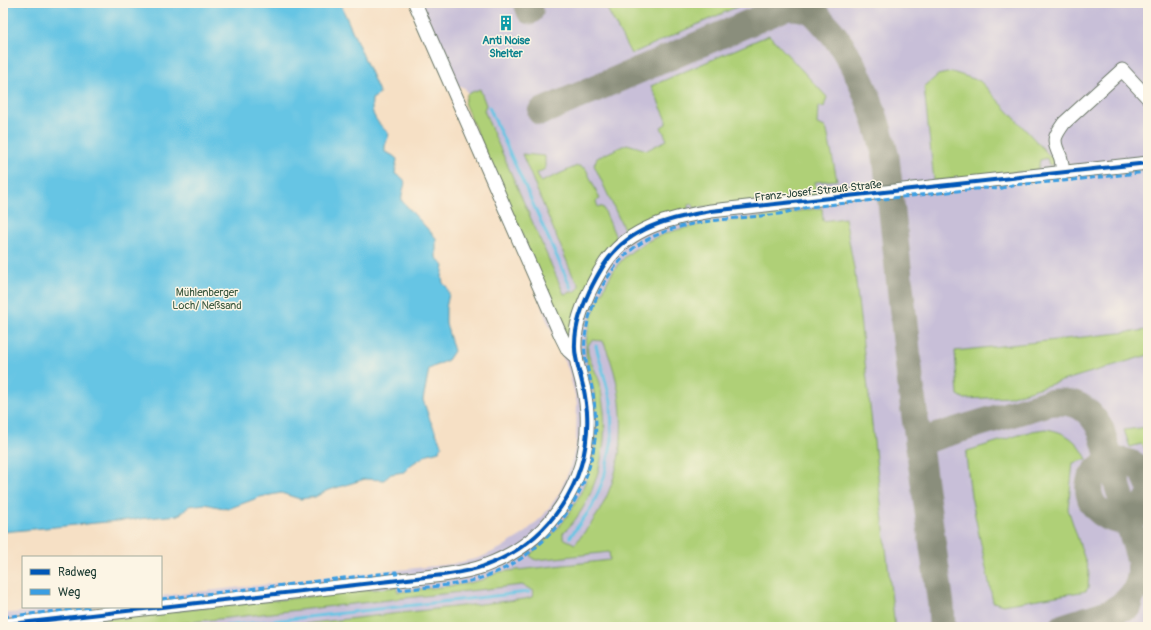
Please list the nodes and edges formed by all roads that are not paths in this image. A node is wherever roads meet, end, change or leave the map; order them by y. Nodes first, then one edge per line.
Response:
1 (415, 3) edge
2 (1148, 98) edge
3 (1148, 163) edge
4 (1063, 173) junction
5 (576, 357) junction
6 (162, 607) edge
7 (153, 608) edge
8 (3, 625) edge

1 - 5 street
2 - 4 street
3 - 4 street, Franz-Josef-Strauß Straße
4 - 5 street, Franz-Josef-Strauß Straße
5 - 6 street, Franz-Josef-Strauß Straße
7 - 8 street, Franz-Josef-Strauß Straße

